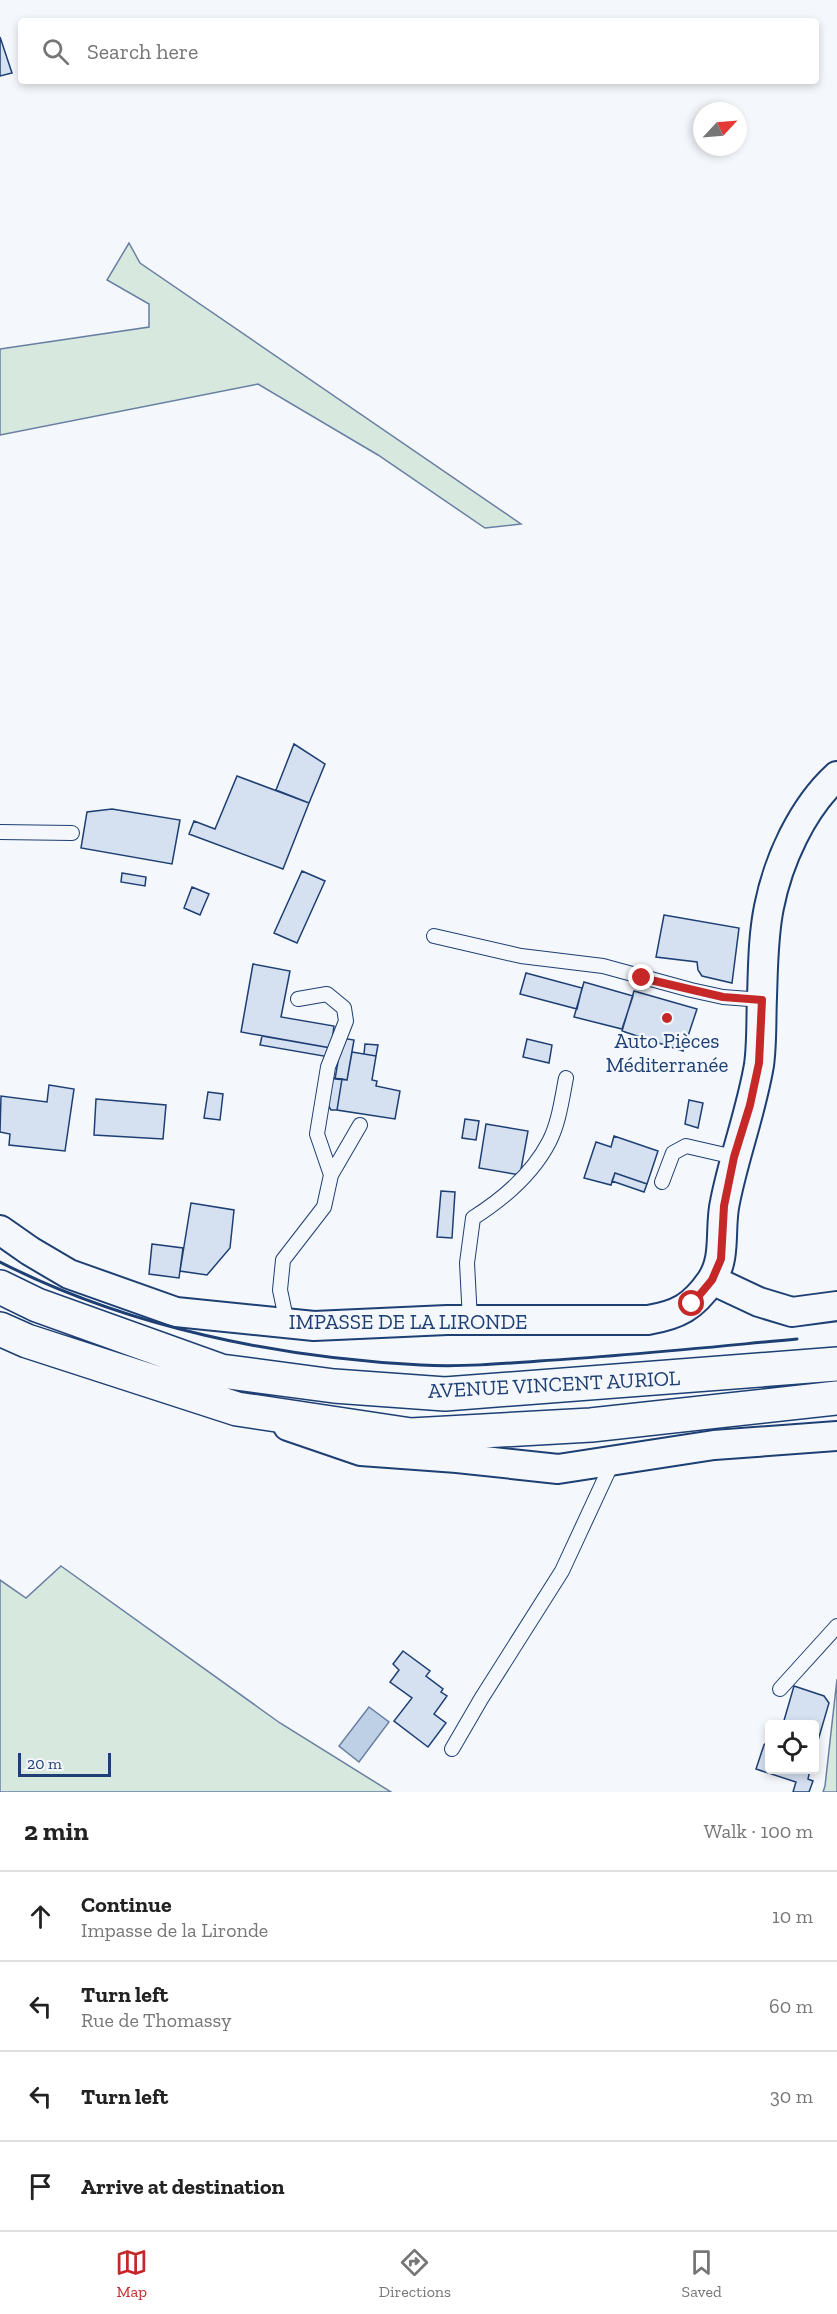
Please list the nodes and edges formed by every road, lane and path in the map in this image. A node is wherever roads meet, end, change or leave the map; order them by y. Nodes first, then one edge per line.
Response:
1 (837, 776) edge
2 (0, 832) edge
3 (72, 833) dead end
4 (434, 936) dead end
5 (298, 999) dead end
6 (762, 1000) junction
7 (566, 1078) dead end
8 (360, 1125) dead end
9 (734, 1157) junction
10 (332, 1175) junction
11 (662, 1182) dead end
12 (0, 1230) edge
13 (712, 1280) junction
14 (0, 1287) edge
15 (837, 1306) edge
16 (470, 1320) junction
17 (287, 1323) junction
18 (0, 1329) edge
19 (837, 1364) edge
20 (837, 1398) edge
21 (237, 1409) junction
22 (837, 1436) edge
23 (613, 1461) junction
24 (837, 1626) edge
25 (780, 1689) dead end
26 (452, 1749) dead end

1 - 6 street
2 - 3 lane
4 - 6 lane
5 - 10 lane
6 - 9 street
7 - 16 lane
8 - 10 lane
9 - 11 lane
9 - 13 street
10 - 17 lane
12 - 17 street, IMPASSE DE LA LIRONDE
13 - 15 street
13 - 16 street, IMPASSE DE LA LIRONDE
14 - 19 main road, AVENUE VINCENT AURIOL
16 - 17 street, IMPASSE DE LA LIRONDE
18 - 21 main road, AVENUE VINCENT AURIOL
20 - 21 main road, AVENUE VINCENT AURIOL
21 - 23 street, AVENUE VINCENT AURIOL
22 - 23 street, AVENUE VINCENT AURIOL
23 - 26 lane
24 - 25 lane

